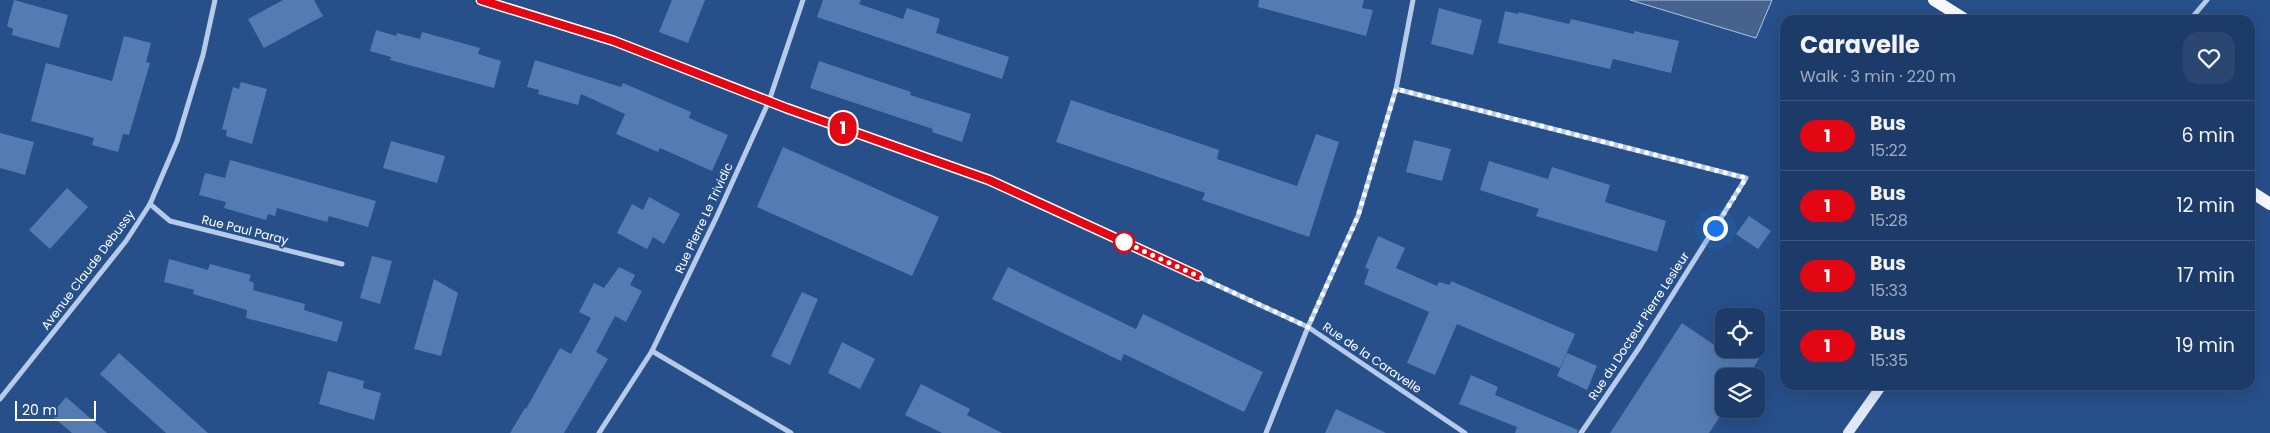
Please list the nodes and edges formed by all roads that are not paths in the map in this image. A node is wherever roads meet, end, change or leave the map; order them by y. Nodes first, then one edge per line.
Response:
1 (215, 0) edge
2 (481, 0) edge
3 (803, 0) edge
4 (1413, 0) edge
5 (1934, 0) edge
6 (2207, 0) edge
7 (1959, 15) edge
8 (2194, 15) edge
9 (1396, 89) junction
10 (769, 101) junction
11 (2255, 195) edge
12 (150, 204) junction
13 (2270, 204) edge
14 (342, 264) dead end
15 (1308, 327) junction
16 (652, 351) junction
17 (1878, 390) edge
18 (0, 399) edge
19 (599, 433) edge
20 (791, 433) edge
21 (1266, 433) edge
22 (1465, 433) edge
23 (1581, 433) edge
24 (1848, 433) edge

1 - 12 street, Avenue Claude Debussy
2 - 10 street, Rue de la Caravelle
3 - 10 street, Rue Pierre Le Trividic
4 - 9 street
5 - 7 main road
6 - 8 street
9 - 15 street
9 - 23 street, Rue du Docteur Pierre Lesieur
10 - 15 street, Rue de la Caravelle
10 - 16 street, Rue Pierre Le Trividic
11 - 13 main road
12 - 14 street, Rue Paul Paray
12 - 18 street, Avenue Claude Debussy
15 - 21 street
15 - 22 street, Rue de la Caravelle
16 - 19 street, Rue Pierre Le Trividic
16 - 20 street
17 - 24 street

